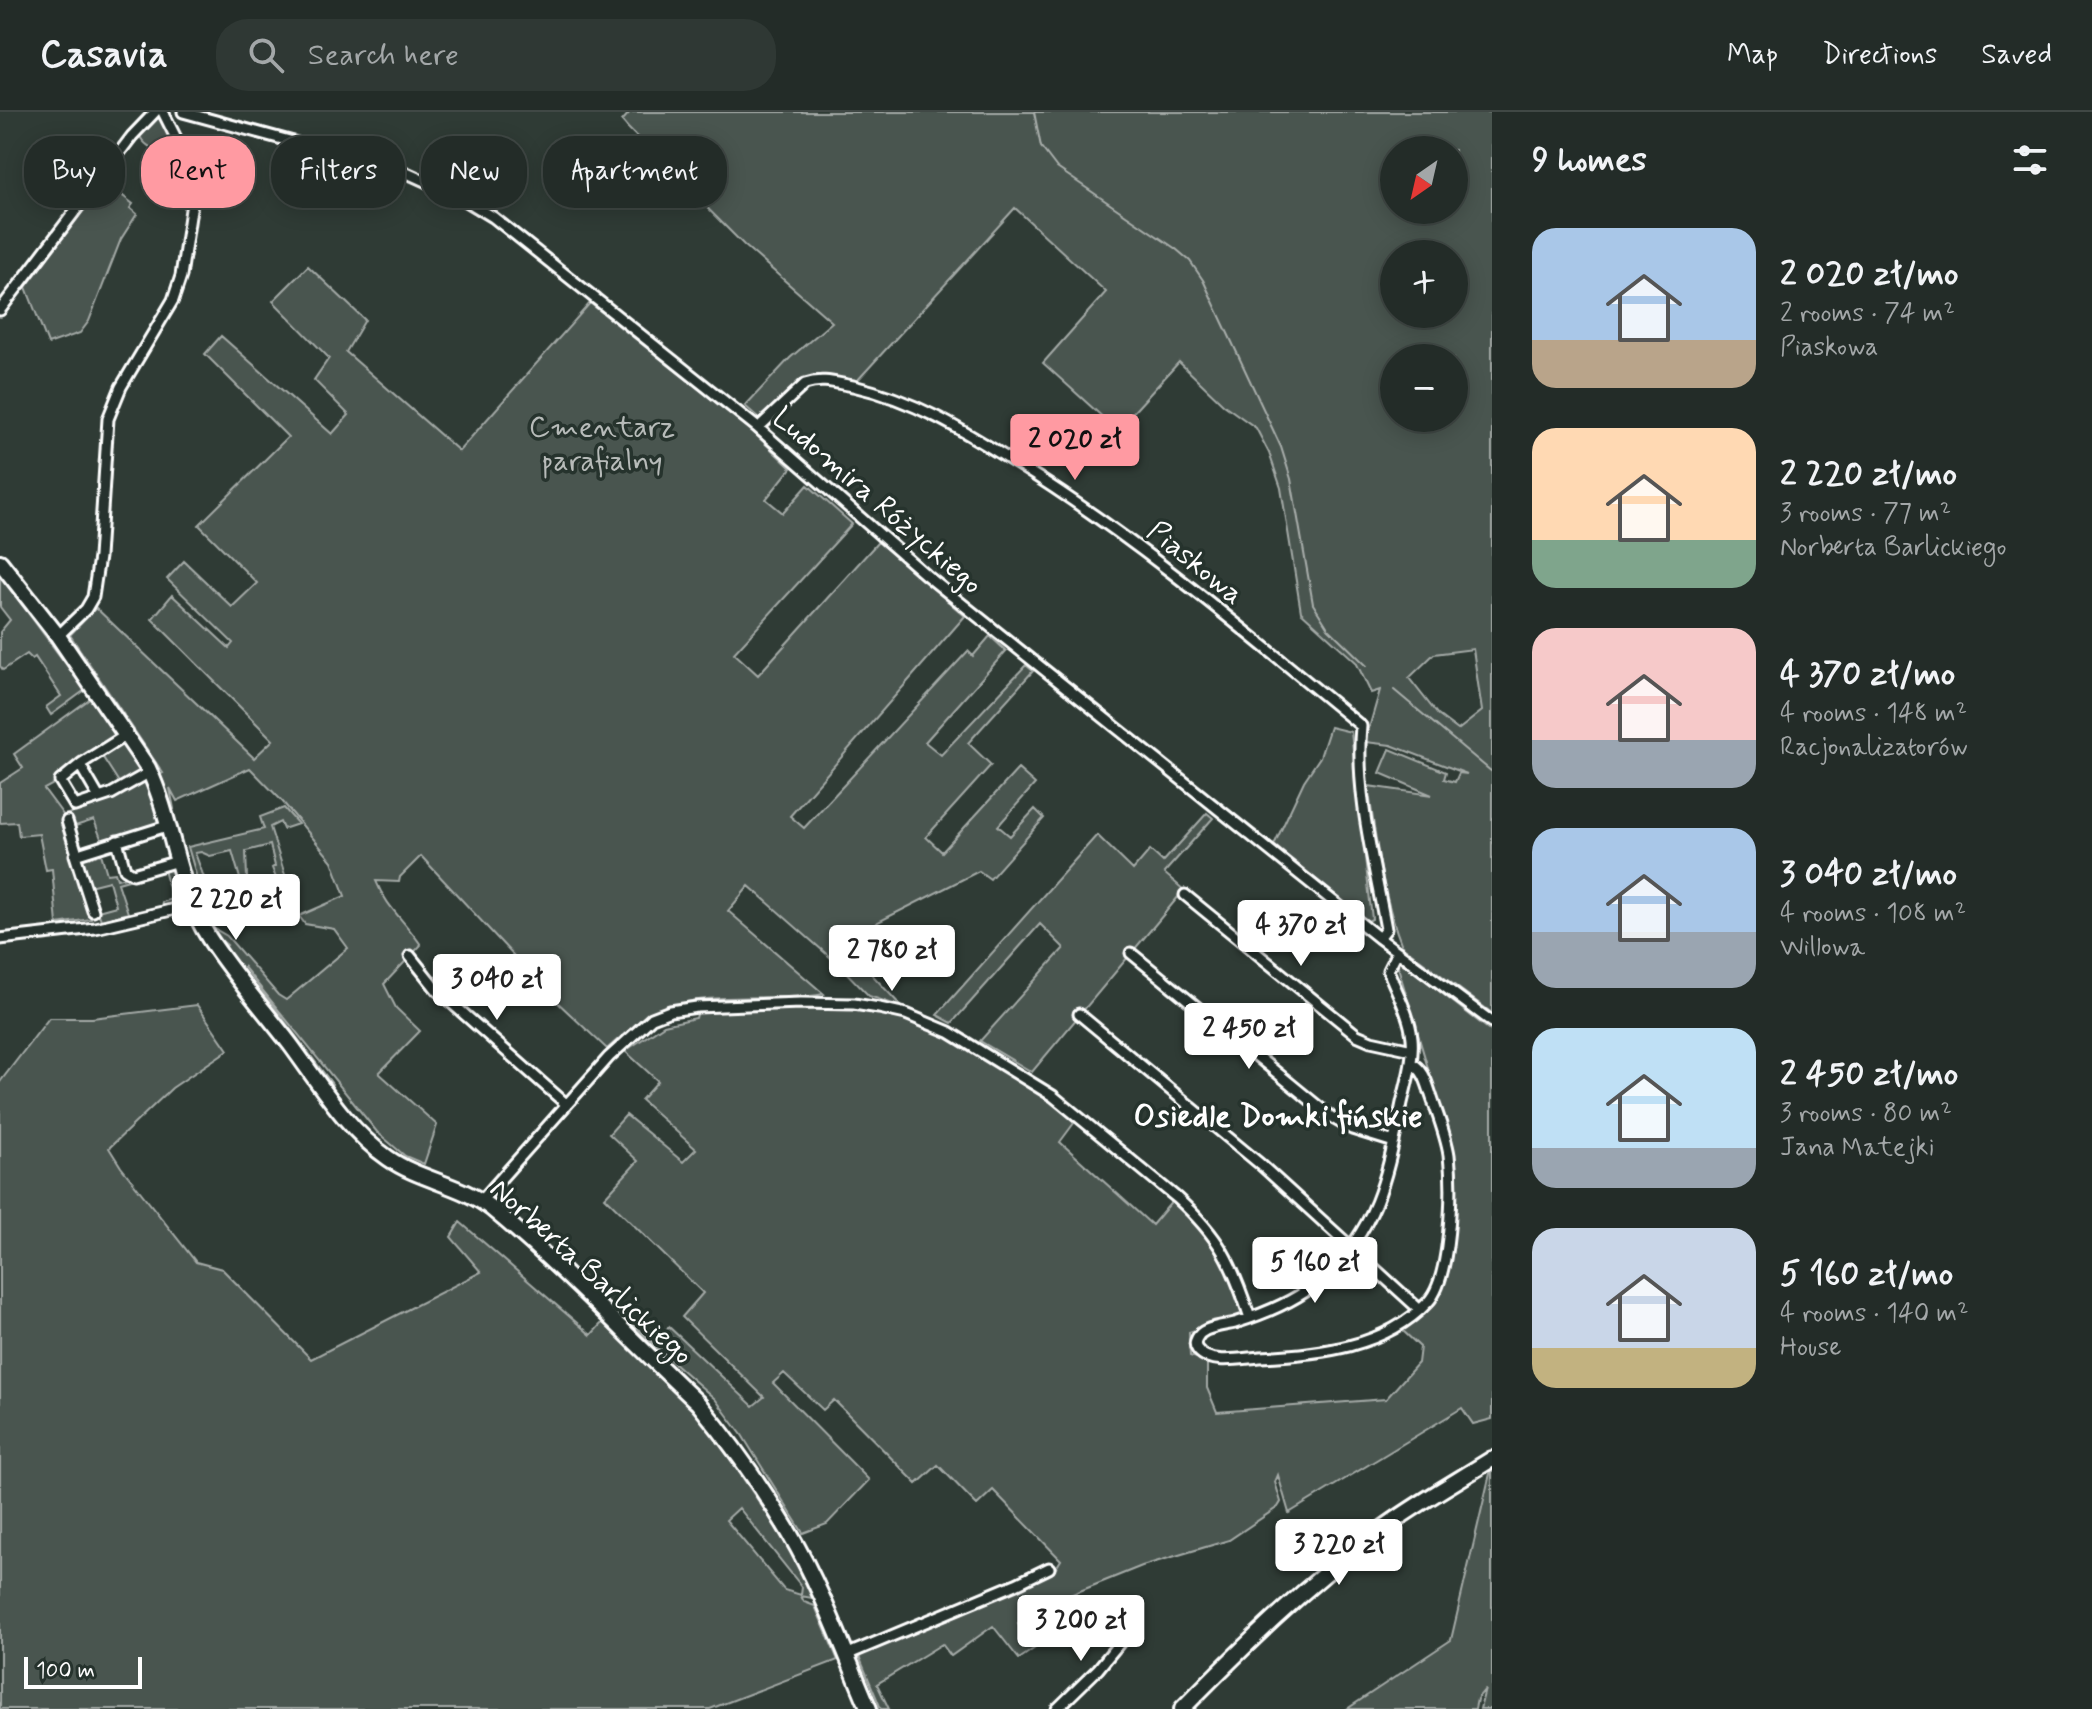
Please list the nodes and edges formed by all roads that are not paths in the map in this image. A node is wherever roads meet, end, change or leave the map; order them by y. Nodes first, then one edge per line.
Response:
1 (155, 112) edge
2 (163, 112) edge
3 (183, 112) edge
4 (0, 310) edge
5 (758, 428) junction
6 (0, 562) edge
7 (58, 636) junction
8 (126, 735) junction
9 (80, 765) junction
10 (150, 772) junction
11 (98, 796) junction
12 (67, 821) dead end
13 (170, 825) junction
14 (117, 841) junction
15 (77, 854) junction
16 (178, 861) junction
17 (1185, 895) dead end
18 (192, 905) junction
19 (93, 911) dead end
20 (1379, 938) junction
21 (0, 939) edge
22 (1397, 952) junction
23 (1131, 953) dead end
24 (410, 956) dead end
25 (1079, 1014) dead end
26 (1492, 1022) edge
27 (1412, 1050) junction
28 (1411, 1063) junction
29 (566, 1104) junction
30 (1394, 1142) junction
31 (481, 1201) junction
32 (1351, 1250) junction
33 (1420, 1310) junction
34 (1250, 1318) junction
35 (1492, 1459) edge
36 (1049, 1568) dead end
37 (1125, 1636) dead end
38 (846, 1655) junction
39 (869, 1709) edge
40 (1057, 1709) edge
41 (1182, 1709) edge

1 - 4 street
2 - 7 street
3 - 5 street, Ludomira Różyckiego
5 - 20 street, Ludomira Różyckiego
5 - 20 street, Piaskowa
6 - 7 street, Norberta Barlickiego
7 - 8 street, Norberta Barlickiego
8 - 9 street
8 - 10 street, Norberta Barlickiego
9 - 11 street
9 - 11 street
10 - 11 street
10 - 13 street, Norberta Barlickiego
12 - 15 street
13 - 14 street
13 - 16 street, Norberta Barlickiego
14 - 15 street
14 - 16 street
15 - 19 street
16 - 18 street, Norberta Barlickiego
17 - 27 street
18 - 21 street
18 - 31 street, Norberta Barlickiego
20 - 22 street, Ludomira Różyckiego
22 - 26 street, Ludomira Różyckiego
22 - 27 street
23 - 30 street
24 - 29 street
25 - 32 street
27 - 28 street
28 - 30 street
28 - 33 street
29 - 31 street
29 - 34 street
30 - 32 street
31 - 38 street, Norberta Barlickiego
32 - 33 street
32 - 34 street
33 - 34 street
35 - 41 street
36 - 38 street
37 - 40 street
38 - 39 street, Norberta Barlickiego

